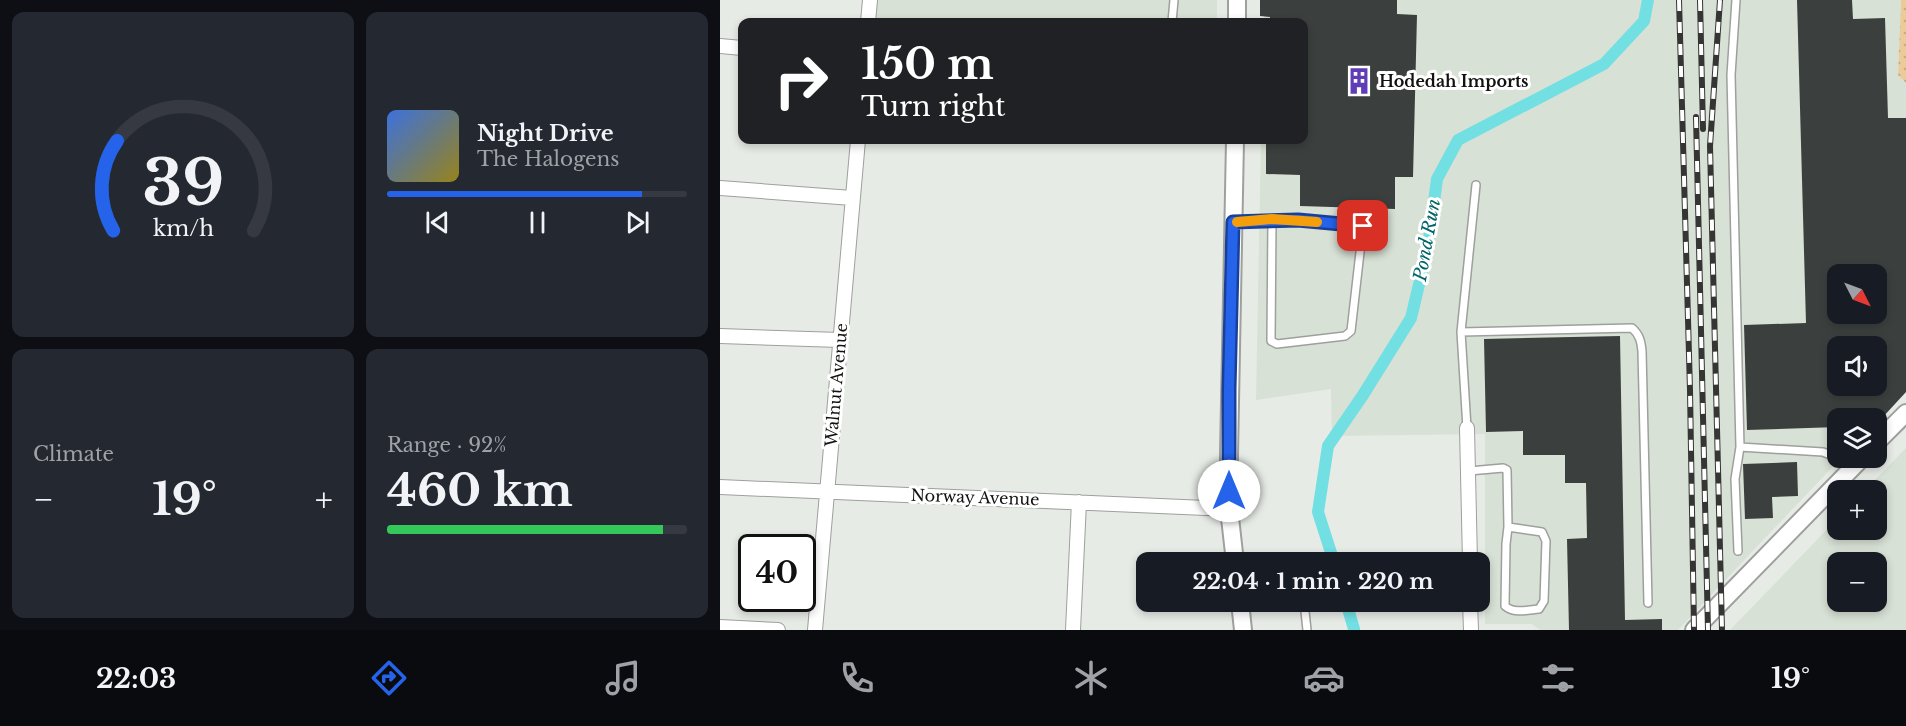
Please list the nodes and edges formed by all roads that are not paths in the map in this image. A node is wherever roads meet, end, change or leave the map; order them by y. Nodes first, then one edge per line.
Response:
1 (870, 0) edge
2 (1173, 0) edge
3 (1237, 0) edge
4 (1736, 0) edge
5 (868, 18) edge
6 (1172, 18) edge
7 (1237, 18) edge
8 (720, 46) edge
9 (738, 48) edge
10 (858, 144) edge
11 (1235, 144) edge
12 (1476, 185) dead end
13 (720, 188) edge
14 (852, 198) junction
15 (1272, 219) junction
16 (1233, 222) junction
17 (1461, 332) junction
18 (720, 336) edge
19 (840, 340) junction
20 (1906, 413) edge
21 (1467, 428) joint
22 (1887, 432) edge
23 (1740, 447) junction
24 (1827, 453) edge
25 (1852, 468) edge
26 (1469, 471) junction
27 (720, 487) edge
28 (827, 491) junction
29 (1079, 502) junction
30 (1229, 509) junction
31 (1508, 529) junction
32 (1738, 550) dead end
33 (1234, 552) edge
34 (1470, 552) edge
35 (1648, 603) dead end
36 (1241, 612) edge
37 (1305, 612) edge
38 (1470, 612) edge
39 (720, 627) edge
40 (778, 630) edge
41 (815, 630) edge
42 (1073, 630) edge
43 (1243, 630) edge
44 (1307, 630) edge
45 (1471, 630) edge
46 (1694, 630) edge

1 - 5 street
2 - 6 lane
3 - 7 street
4 - 23 lane
8 - 9 street
10 - 14 street, Walnut Avenue
11 - 16 street
12 - 17 lane
13 - 14 street
14 - 19 street, Walnut Avenue
15 - 15 lane
15 - 16 lane
16 - 30 street
17 - 21 lane
17 - 35 lane
18 - 19 street
19 - 28 street, Walnut Avenue
20 - 22 street
21 - 26 street
23 - 24 lane
23 - 32 lane
25 - 46 street
26 - 31 lane
26 - 34 street
27 - 28 street, Norway Avenue
28 - 29 street, Norway Avenue
28 - 41 street, Walnut Avenue
29 - 30 street, Norway Avenue
29 - 42 street
30 - 33 street
31 - 31 lane
36 - 43 street
37 - 44 lane
38 - 45 street
39 - 40 street

